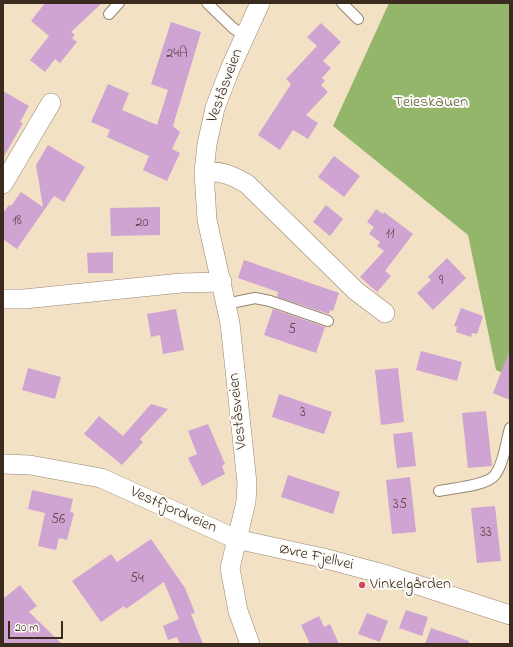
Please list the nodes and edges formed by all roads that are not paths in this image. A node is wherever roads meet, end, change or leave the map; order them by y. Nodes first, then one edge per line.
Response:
1 (119, 3) edge
2 (207, 3) edge
3 (260, 3) edge
4 (342, 3) edge
5 (110, 14) dead end
6 (358, 19) dead end
7 (245, 36) junction
8 (51, 102) dead end
9 (204, 172) junction
10 (3, 184) edge
11 (222, 282) junction
12 (3, 299) edge
13 (226, 304) junction
14 (385, 313) dead end
15 (328, 321) dead end
16 (510, 428) edge
17 (3, 464) edge
18 (439, 491) dead end
19 (236, 539) junction
20 (510, 615) edge
21 (250, 644) edge

1 - 5 lane
2 - 7 lane
3 - 7 street, Veståsveien
4 - 6 lane
7 - 9 street, Veståsveien
8 - 10 street
9 - 11 street, Veståsveien
9 - 14 street
11 - 12 street
11 - 13 street, Veståsveien
13 - 15 lane
13 - 19 street, Veståsveien
16 - 18 lane
17 - 19 street, Vestfjordveien
19 - 20 street, Øvre Fjellvei
19 - 21 street, Vestfjordveien

